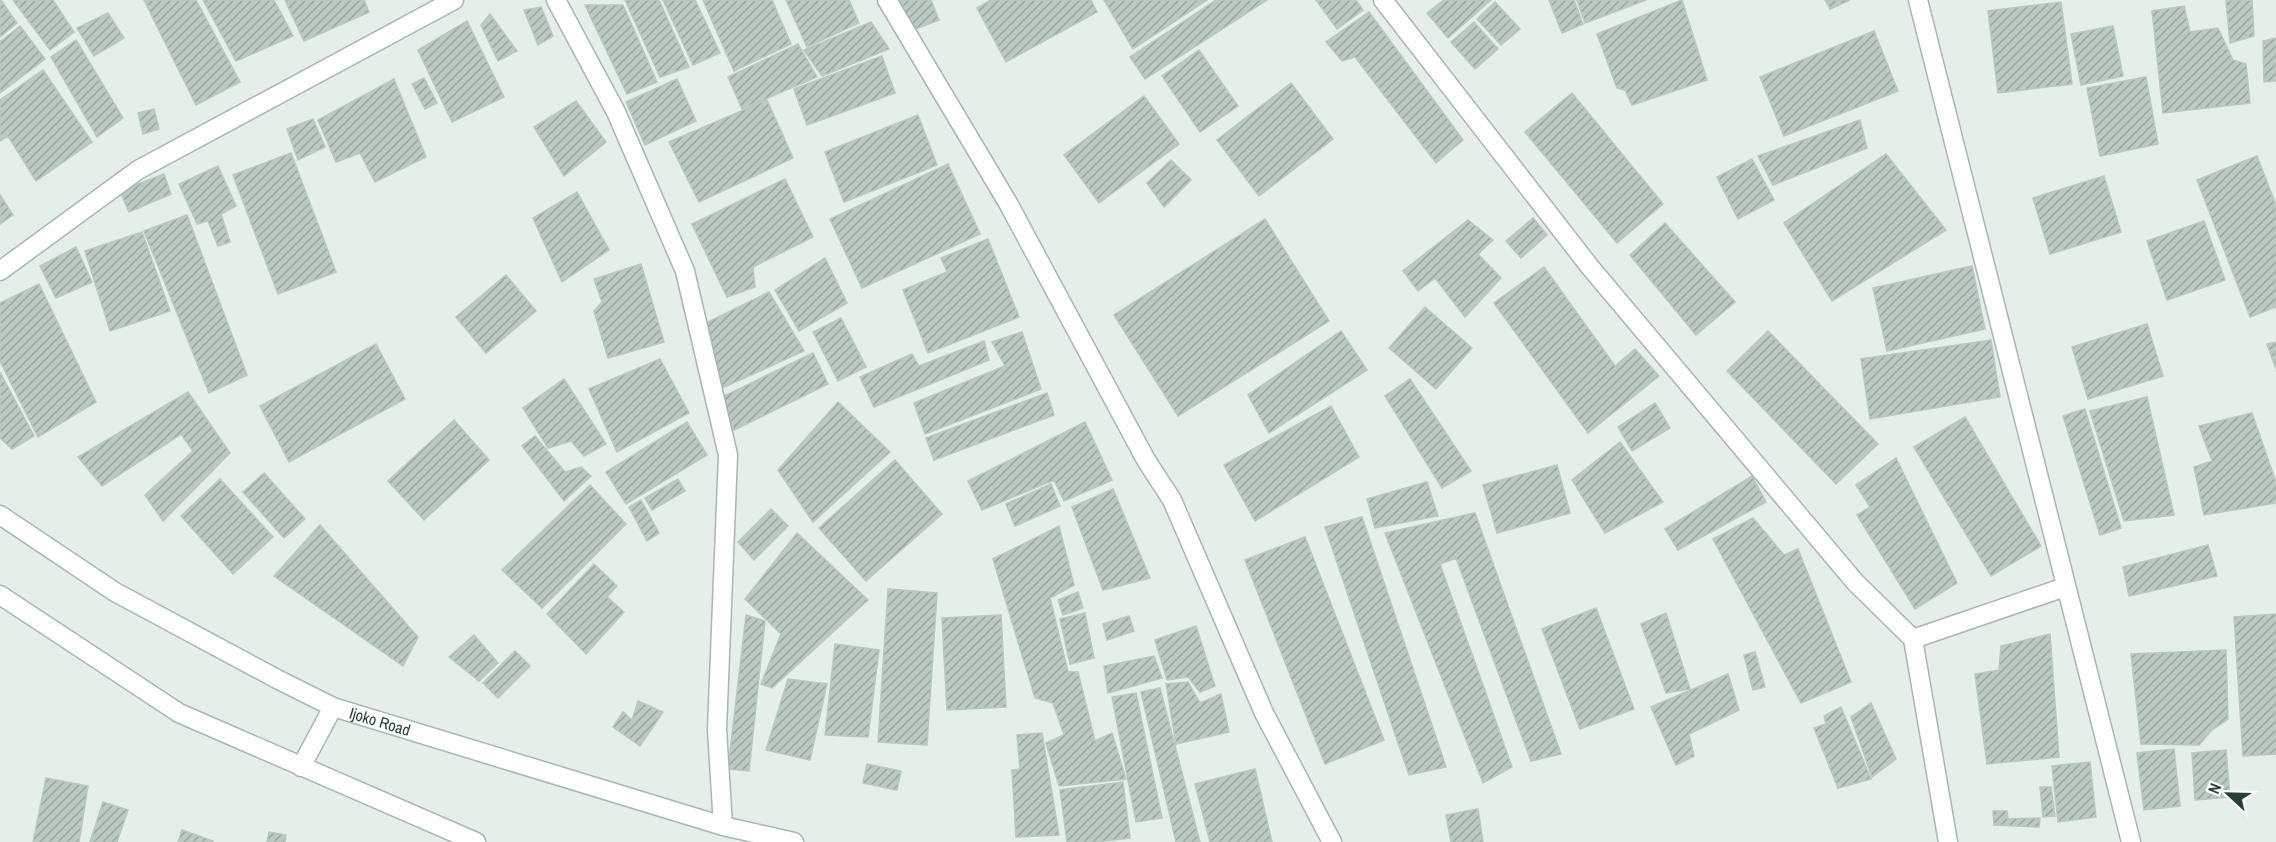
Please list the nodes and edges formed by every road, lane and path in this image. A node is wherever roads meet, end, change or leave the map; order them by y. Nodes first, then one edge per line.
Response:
1 (454, 0) edge
2 (556, 0) edge
3 (887, 0) edge
4 (1383, 0) edge
5 (1918, 0) edge
6 (0, 271) edge
7 (0, 516) edge
8 (2065, 587) junction
9 (0, 595) edge
10 (1913, 639) junction
11 (333, 707) junction
12 (302, 767) junction
13 (723, 826) junction
14 (476, 842) edge
15 (794, 842) edge
16 (1332, 842) edge
17 (1948, 842) edge
18 (2131, 842) edge

1 - 6 street
2 - 13 street
3 - 16 street
4 - 10 street
5 - 8 street
7 - 11 street, Ijoko Road
8 - 10 street
8 - 18 street
9 - 12 street
10 - 17 street
11 - 12 street
11 - 13 street, Ijoko Road
12 - 14 street
13 - 15 street, Ijoko Road

